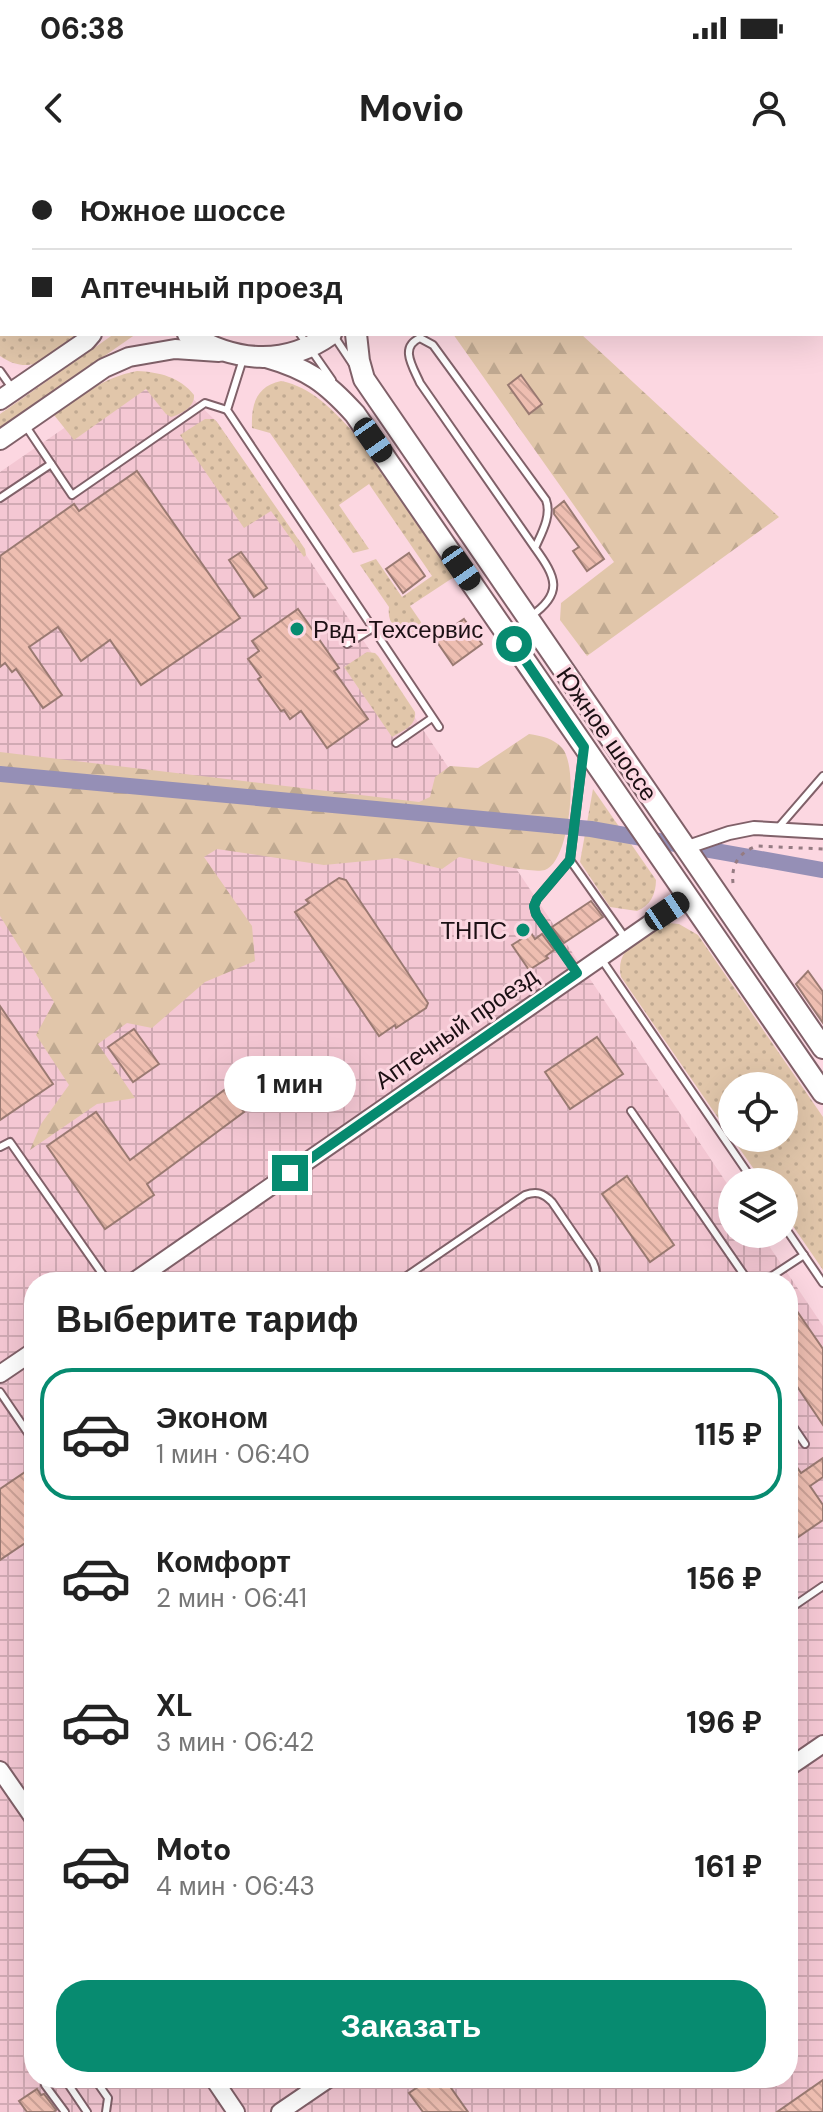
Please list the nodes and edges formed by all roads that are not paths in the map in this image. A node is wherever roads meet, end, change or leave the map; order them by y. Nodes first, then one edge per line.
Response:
1 (90, 336) edge
2 (191, 336) edge
3 (324, 336) edge
4 (333, 336) edge
5 (356, 336) edge
6 (304, 341) edge
7 (237, 354) junction
8 (266, 357) junction
9 (0, 371) edge
10 (364, 379) junction
11 (7, 395) edge
12 (227, 410) junction
13 (355, 414) junction
14 (24, 424) junction
15 (0, 440) edge
16 (51, 464) junction
17 (0, 498) edge
18 (535, 548) junction
19 (528, 618) junction
20 (373, 628) junction
21 (347, 644) dead end
22 (432, 718) junction
23 (439, 727) dead end
24 (396, 743) dead end
25 (584, 747) junction
26 (823, 776) edge
27 (778, 828) junction
28 (823, 832) edge
29 (685, 848) junction
30 (570, 860) junction
31 (688, 897) junction
32 (626, 940) junction
33 (600, 957) junction
34 (577, 973) junction
35 (823, 1048) edge
36 (823, 1093) edge
37 (631, 1111) dead end
38 (0, 1147) edge
39 (744, 1168) edge
40 (798, 1246) edge
41 (804, 1255) junction
42 (101, 1272) edge
43 (147, 1272) edge
44 (413, 1272) edge
45 (596, 1272) edge
46 (742, 1272) edge
47 (778, 1272) edge
48 (823, 1283) edge
49 (24, 1358) edge
50 (0, 1374) edge
51 (0, 1392) edge
52 (24, 1427) edge
53 (798, 1434) edge
54 (805, 1444) dead end
55 (823, 1586) edge
56 (798, 1603) edge
57 (823, 1744) edge
58 (798, 1761) edge
59 (0, 1770) edge
60 (24, 1805) edge
61 (47, 2088) edge
62 (71, 2088) edge
63 (101, 2088) edge
64 (220, 2088) edge
65 (315, 2088) edge
66 (65, 2112) edge
67 (87, 2112) edge
68 (106, 2112) edge
69 (236, 2112) edge
70 (280, 2112) edge

1 - 11 main road
2 - 7 main road, Южное шоссе
3 - 6 main road, Южное шоссе
4 - 10 lane
5 - 10 main road, Южное шоссе
6 - 8 main road, Южное шоссе
6 - 13 lane
7 - 8 main road, Южное шоссе
7 - 12 lane
7 - 14 main road
8 - 13 main road, Южное шоссе
9 - 11 lane
10 - 19 main road, Южное шоссе
12 - 16 lane
12 - 20 lane
13 - 25 main road, Южное шоссе
14 - 15 main road
14 - 16 lane
16 - 17 lane
18 - 18 lane
18 - 19 lane
19 - 29 main road, Южное шоссе
20 - 21 lane
20 - 22 lane
22 - 23 lane
22 - 24 lane
25 - 30 lane
25 - 31 main road, Южное шоссе
26 - 27 lane
27 - 28 street
27 - 29 street
29 - 35 main road, Южное шоссе
30 - 32 lane
30 - 34 lane
31 - 32 street, Аптечный проезд
31 - 36 main road, Южное шоссе
32 - 33 street, Аптечный проезд
33 - 34 street, Аптечный проезд
33 - 39 lane
34 - 43 street, Аптечный проезд
37 - 46 lane
38 - 42 lane
40 - 41 lane
41 - 47 lane
41 - 48 lane
44 - 45 lane
49 - 50 street
51 - 52 lane
53 - 54 lane
55 - 56 lane
57 - 58 street
59 - 60 street
61 - 66 lane
62 - 67 lane
63 - 68 lane
64 - 69 street
65 - 70 street

